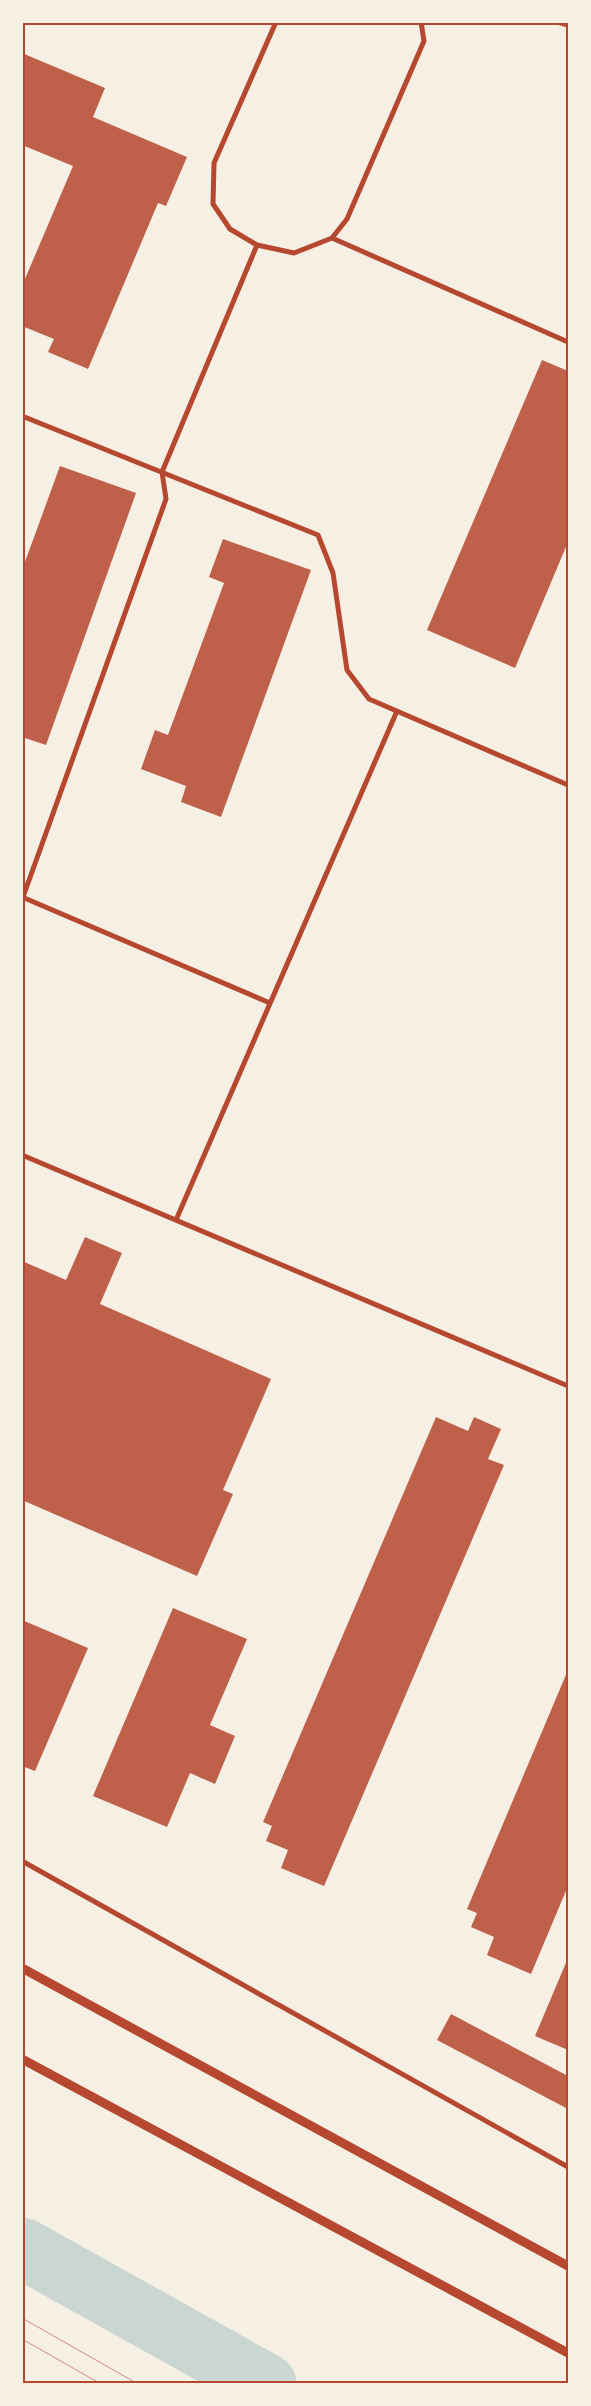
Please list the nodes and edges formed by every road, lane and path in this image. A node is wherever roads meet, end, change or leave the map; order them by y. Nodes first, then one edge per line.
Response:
1 (276, 22) edge
2 (421, 22) edge
3 (332, 238) junction
4 (257, 245) junction
5 (568, 342) edge
6 (22, 416) edge
7 (162, 472) junction
8 (397, 711) junction
9 (568, 785) edge
10 (23, 897) edge
11 (270, 1003) junction
12 (22, 1155) edge
13 (176, 1220) junction
14 (568, 1386) edge
15 (22, 1861) edge
16 (22, 1968) edge
17 (22, 2059) edge
18 (568, 2167) edge
19 (568, 2266) edge
20 (568, 2354) edge

1 - 4 street
2 - 3 street
3 - 4 street
3 - 5 street
4 - 7 street
6 - 7 street
7 - 8 street
7 - 10 street
8 - 9 street
8 - 11 street
10 - 11 street
11 - 13 street
12 - 13 street
13 - 14 street
15 - 18 street
16 - 19 street
17 - 20 street

